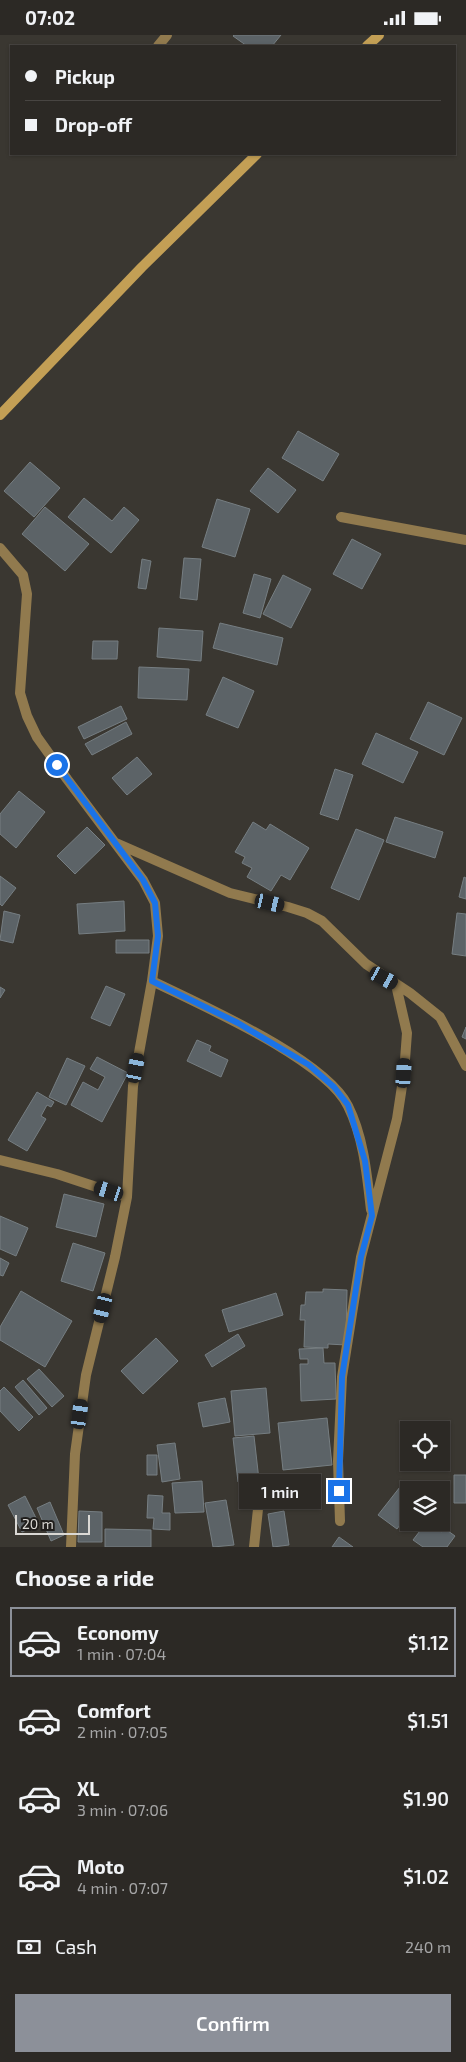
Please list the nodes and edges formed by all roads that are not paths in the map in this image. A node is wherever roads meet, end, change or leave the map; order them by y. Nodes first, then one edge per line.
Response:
1 (167, 35) edge
2 (379, 35) edge
3 (159, 45) edge
4 (368, 45) edge
5 (256, 155) edge
6 (0, 415) edge
7 (341, 517) dead end
8 (466, 540) edge
9 (0, 548) edge
10 (115, 843) junction
11 (152, 981) junction
12 (396, 985) junction
13 (466, 1066) edge
14 (0, 1160) edge
15 (127, 1197) junction
16 (372, 1216) junction
17 (260, 1490) dead end
18 (340, 1521) dead end
19 (71, 1547) edge
20 (254, 1547) edge

1 - 3 street
2 - 4 main road
5 - 6 main road
7 - 8 street
9 - 10 street
10 - 11 street
10 - 12 street
11 - 15 street
11 - 16 street
12 - 13 street
12 - 16 street
14 - 15 street
15 - 19 street
16 - 18 street
17 - 20 street

